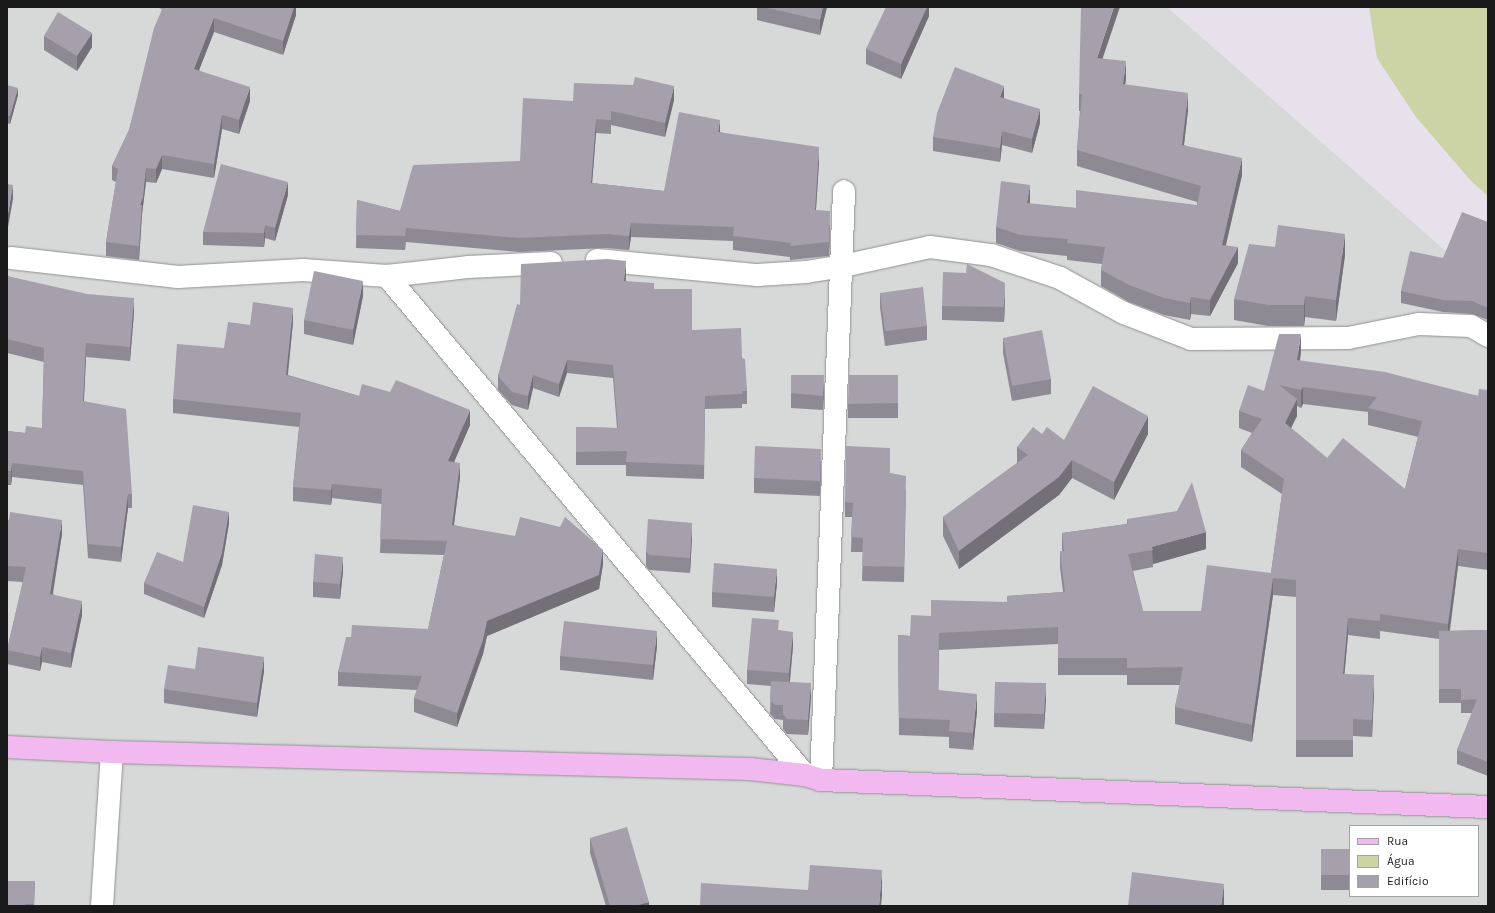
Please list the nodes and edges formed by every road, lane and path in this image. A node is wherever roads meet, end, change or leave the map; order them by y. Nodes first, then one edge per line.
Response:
1 (844, 192) dead end
2 (11, 258) dead end
3 (843, 266) junction
4 (387, 276) junction
5 (1488, 336) edge
6 (7, 747) edge
7 (112, 752) junction
8 (813, 777) junction
9 (1488, 806) edge
10 (102, 906) edge

1 - 3 street
2 - 4 street
3 - 4 street
3 - 5 street
3 - 8 street
4 - 8 street
6 - 7 main road
7 - 8 main road
7 - 10 street
8 - 9 main road

